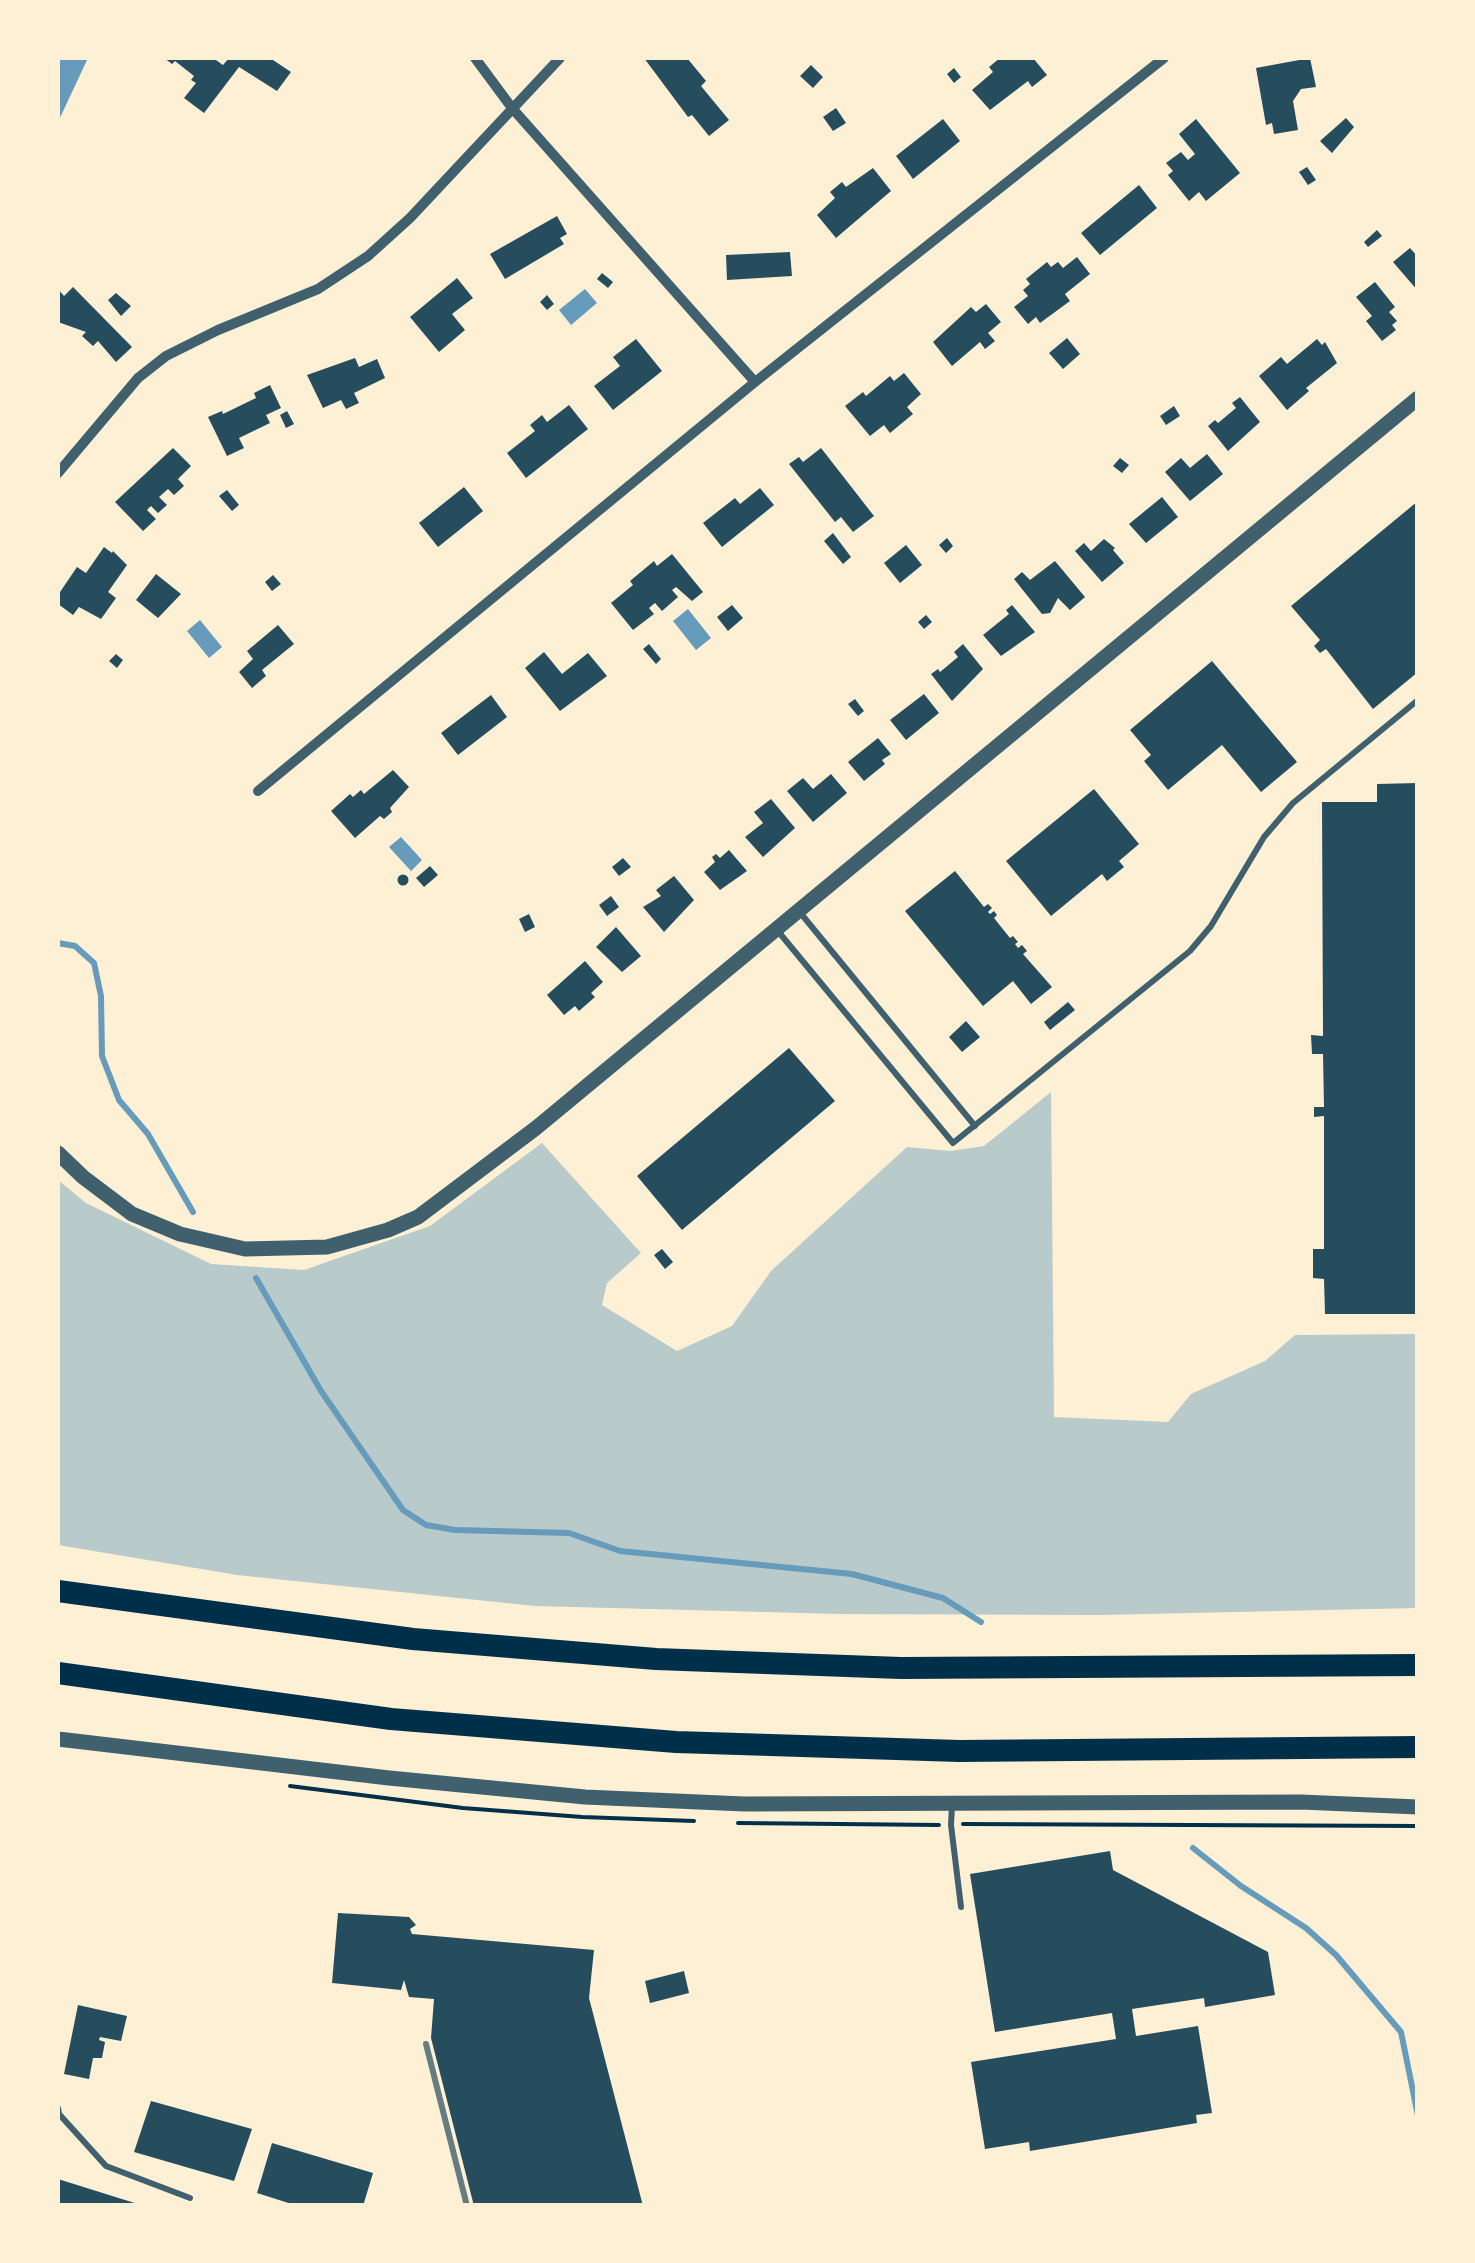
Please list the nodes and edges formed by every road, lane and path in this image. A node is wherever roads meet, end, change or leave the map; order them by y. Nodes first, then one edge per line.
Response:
1 (475, 58) edge
2 (560, 58) edge
3 (1164, 58) edge
4 (512, 108) junction
5 (755, 382) junction
6 (1418, 398) edge
7 (58, 472) edge
8 (1418, 700) edge
9 (258, 790) dead end
10 (798, 910) junction
11 (776, 929) junction
12 (974, 1126) junction
13 (58, 1153) edge
14 (58, 1591) edge
15 (1418, 1666) edge
16 (58, 1674) edge
17 (58, 1739) edge
18 (1418, 1747) edge
19 (58, 1750) edge
20 (952, 1804) junction
21 (1418, 1807) edge
22 (548, 1813) dead end
23 (703, 1821) dead end
24 (779, 1824) dead end
25 (909, 1824) dead end
26 (989, 1824) dead end
27 (1418, 1826) edge
28 (961, 1907) dead end
29 (58, 2108) edge
30 (190, 2198) dead end

1 - 4 street
2 - 4 street
3 - 5 street
4 - 5 street
4 - 7 street
5 - 9 street
6 - 10 street
8 - 12 lane
10 - 11 street
10 - 12 lane
11 - 12 lane
11 - 13 street
14 - 15 highway
16 - 18 highway
17 - 19 lane
17 - 20 street
20 - 21 street
20 - 28 lane
22 - 23 path
24 - 25 path
26 - 27 path
29 - 30 lane

